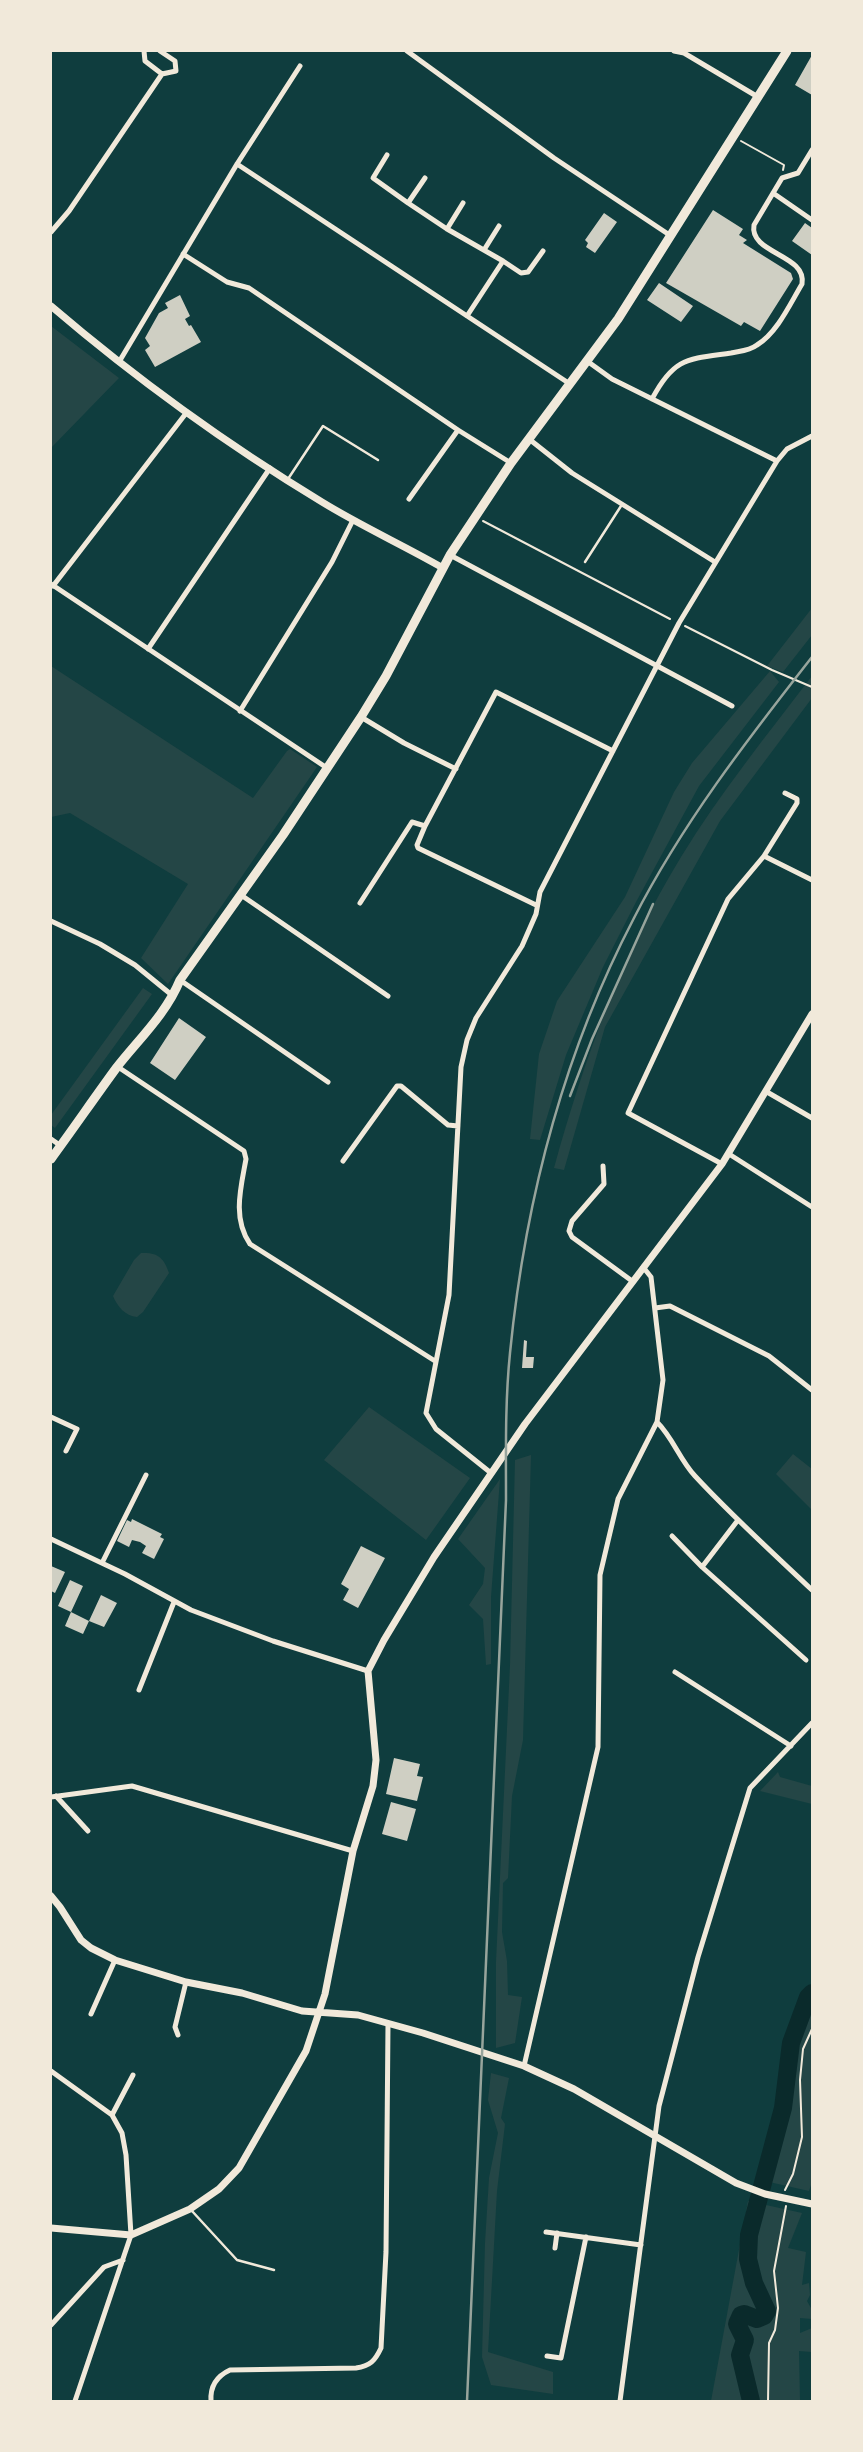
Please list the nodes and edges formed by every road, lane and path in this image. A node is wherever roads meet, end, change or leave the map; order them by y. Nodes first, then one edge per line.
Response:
1 (144, 51) edge
2 (160, 51) edge
3 (407, 51) edge
4 (674, 51) edge
5 (787, 51) edge
6 (683, 52) edge
7 (300, 66) dead end
8 (162, 74) junction
9 (758, 97) junction
10 (733, 138) junction
11 (812, 150) edge
12 (387, 155) dead end
13 (237, 164) junction
14 (425, 178) dead end
15 (782, 178) junction
16 (773, 193) junction
17 (408, 203) junction
18 (463, 203) dead end
19 (812, 220) edge
20 (499, 226) dead end
21 (447, 229) junction
22 (51, 232) edge
23 (671, 236) junction
24 (484, 250) junction
25 (543, 251) dead end
26 (183, 254) junction
27 (503, 261) junction
28 (51, 306) edge
29 (467, 316) junction
30 (587, 361) junction
31 (119, 362) junction
32 (570, 384) junction
33 (652, 399) junction
34 (187, 412) junction
35 (458, 429) junction
36 (812, 436) edge
37 (529, 439) junction
38 (378, 460) dead end
39 (777, 461) junction
40 (511, 463) junction
41 (270, 468) junction
42 (288, 479) junction
43 (409, 499) dead end
44 (621, 505) junction
45 (476, 518) junction
46 (353, 520) junction
47 (450, 555) junction
48 (585, 562) dead end
49 (715, 562) junction
50 (443, 568) junction
51 (52, 585) edge
52 (678, 623) junction
53 (148, 649) junction
54 (657, 666) junction
55 (812, 687) edge
56 (732, 706) dead end
57 (240, 711) junction
58 (361, 717) junction
59 (613, 751) junction
60 (327, 768) junction
61 (456, 769) junction
62 (785, 793) dead end
63 (425, 826) junction
64 (764, 856) junction
65 (812, 880) edge
66 (240, 895) junction
67 (360, 903) dead end
68 (537, 905) junction
69 (51, 921) edge
70 (180, 980) junction
71 (173, 996) junction
72 (388, 996) dead end
73 (812, 1014) edge
74 (118, 1067) junction
75 (328, 1082) dead end
76 (767, 1092) junction
77 (812, 1118) edge
78 (457, 1126) junction
79 (51, 1139) edge
80 (61, 1146) junction
81 (729, 1154) junction
82 (51, 1159) edge
83 (343, 1161) dead end
84 (722, 1164) junction
85 (603, 1166) dead end
86 (812, 1208) edge
87 (643, 1267) junction
88 (632, 1281) junction
89 (656, 1308) junction
90 (435, 1361) junction
91 (812, 1390) edge
92 (51, 1417) edge
93 (657, 1422) junction
94 (66, 1451) dead end
95 (494, 1470) junction
96 (146, 1475) dead end
97 (738, 1520) junction
98 (672, 1536) dead end
99 (51, 1539) edge
100 (102, 1563) junction
101 (702, 1567) junction
102 (812, 1590) edge
103 (174, 1602) junction
104 (806, 1660) dead end
105 (369, 1671) junction
106 (675, 1672) dead end
107 (139, 1690) dead end
108 (812, 1723) edge
109 (791, 1745) junction
110 (54, 1797) edge
111 (88, 1831) dead end
112 (353, 1851) junction
113 (51, 1896) edge
114 (115, 1960) junction
115 (186, 1982) junction
116 (320, 2011) junction
117 (91, 2014) dead end
118 (388, 2024) junction
119 (812, 2029) edge
120 (178, 2035) dead end
121 (524, 2066) junction
122 (51, 2071) edge
123 (133, 2075) dead end
124 (112, 2115) junction
125 (655, 2138) junction
126 (786, 2198) junction
127 (812, 2204) edge
128 (190, 2209) junction
129 (51, 2228) edge
130 (546, 2232) dead end
131 (557, 2233) junction
132 (131, 2235) junction
133 (586, 2237) junction
134 (641, 2245) junction
135 (555, 2248) dead end
136 (123, 2260) junction
137 (274, 2270) dead end
138 (51, 2325) edge
139 (547, 2356) dead end
140 (75, 2401) edge
141 (211, 2401) edge
142 (620, 2401) edge
143 (768, 2401) edge

1 - 8 street
2 - 8 street
3 - 23 street
4 - 6 street
5 - 9 main road
6 - 9 street
7 - 13 street
8 - 22 street
9 - 10 main road
10 - 15 path
10 - 23 main road
11 - 15 street
12 - 17 street
13 - 26 street
13 - 29 street
14 - 17 street
15 - 16 street
16 - 19 street
16 - 33 street
17 - 21 street
18 - 21 street
20 - 24 street
21 - 24 street
23 - 30 main road
24 - 27 street
25 - 27 street
26 - 31 street
26 - 35 street
27 - 29 street
28 - 31 street
29 - 32 street
30 - 32 main road
30 - 33 street
31 - 34 street
32 - 37 main road
33 - 39 street
34 - 41 street
34 - 51 street
35 - 40 street
35 - 43 street
36 - 39 street
37 - 40 main road
37 - 44 street
38 - 42 lane
39 - 49 street
40 - 45 main road
41 - 42 street
41 - 53 street
42 - 46 street
44 - 48 lane
44 - 49 street
45 - 47 main road
45 - 52 path
46 - 50 street
46 - 57 street
47 - 50 main road
47 - 54 street
49 - 52 street
50 - 58 main road
51 - 53 street
52 - 54 street
52 - 55 path
53 - 57 street
54 - 56 street
54 - 59 street
57 - 60 street
58 - 60 main road
58 - 61 street
59 - 61 street
59 - 68 street
60 - 66 main road
61 - 63 street
62 - 64 street
63 - 67 street
63 - 68 street
64 - 65 street
64 - 84 street
66 - 70 main road
66 - 72 street
68 - 78 street
69 - 71 street
70 - 71 main road
70 - 75 street
71 - 74 main road
73 - 76 street
74 - 80 main road
74 - 90 street
76 - 77 street
76 - 81 street
78 - 83 street
78 - 90 street
79 - 80 street
80 - 82 main road
81 - 84 street
81 - 86 street
84 - 87 street
85 - 88 street
87 - 88 street
87 - 89 street
88 - 95 street
89 - 91 street
89 - 93 street
90 - 95 street
92 - 94 street
93 - 97 street
93 - 121 street
95 - 105 street
96 - 100 street
97 - 101 street
97 - 102 street
98 - 101 street
99 - 100 street
100 - 103 street
101 - 104 street
103 - 105 street
103 - 107 street
105 - 112 street
106 - 109 street
108 - 109 street
109 - 125 street
110 - 111 street
110 - 112 street
112 - 116 street
113 - 114 street
114 - 115 street
114 - 117 street
115 - 116 street
115 - 120 street
116 - 118 street
116 - 128 street
118 - 121 street
118 - 141 street
119 - 126 path
121 - 125 street
122 - 124 street
123 - 124 street
124 - 132 street
125 - 126 street
125 - 134 street
126 - 127 street
126 - 143 path
128 - 132 street
128 - 137 lane
129 - 132 street
130 - 131 street
131 - 133 street
131 - 135 street
132 - 136 street
133 - 134 street
133 - 139 street
134 - 142 street
136 - 138 street
136 - 140 street

